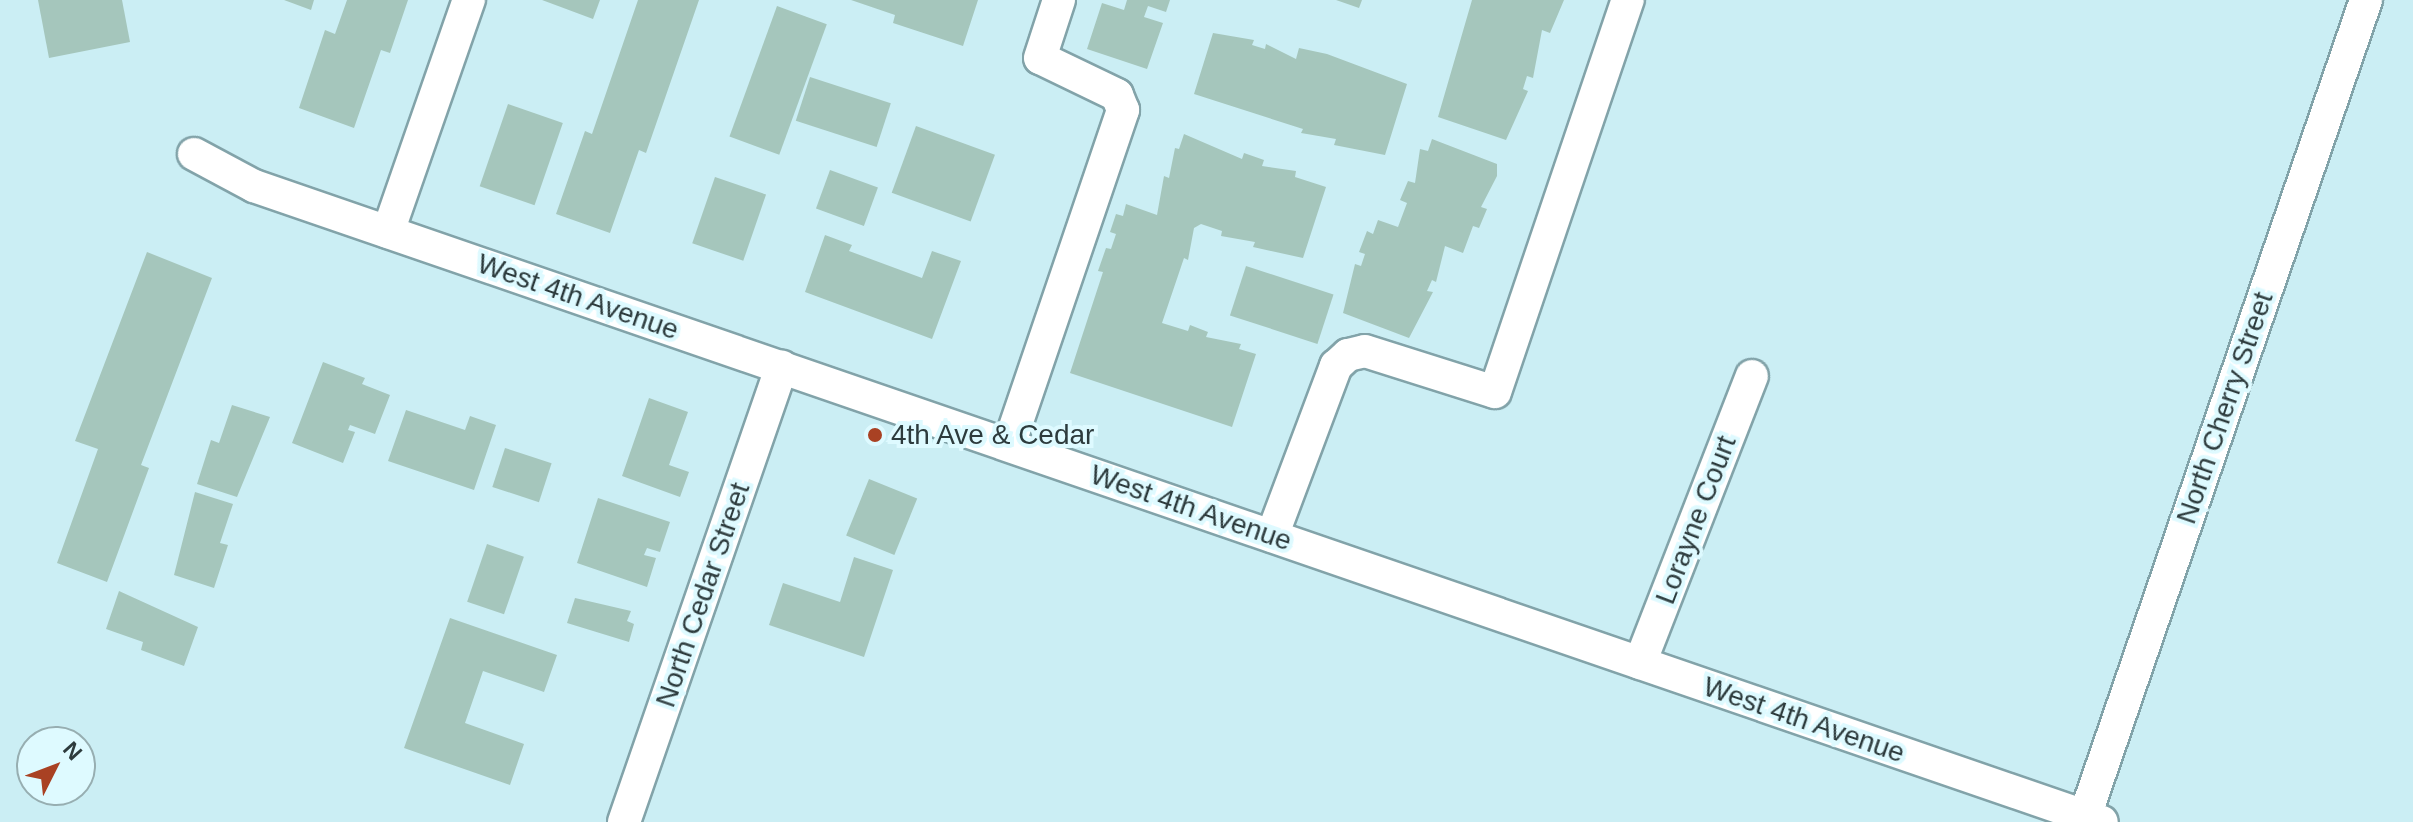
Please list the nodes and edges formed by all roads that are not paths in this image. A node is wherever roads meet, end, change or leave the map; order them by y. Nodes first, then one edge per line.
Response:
1 (469, 0) edge
2 (1059, 0) edge
3 (1628, 0) edge
4 (2366, 0) edge
5 (194, 154) dead end
6 (388, 232) junction
7 (782, 367) junction
8 (1752, 376) dead end
9 (1009, 445) junction
10 (1272, 536) junction
11 (1640, 663) junction
12 (2094, 819) edge
13 (624, 822) edge

1 - 6 street
2 - 9 street
3 - 10 street
4 - 12 street, North Cherry Street
5 - 6 street, West 4th Avenue
6 - 7 street, West 4th Avenue
7 - 9 street, West 4th Avenue
7 - 13 street, North Cedar Street
8 - 11 street, Lorayne Court
9 - 10 street, West 4th Avenue
10 - 11 street, West 4th Avenue
11 - 12 street, West 4th Avenue

